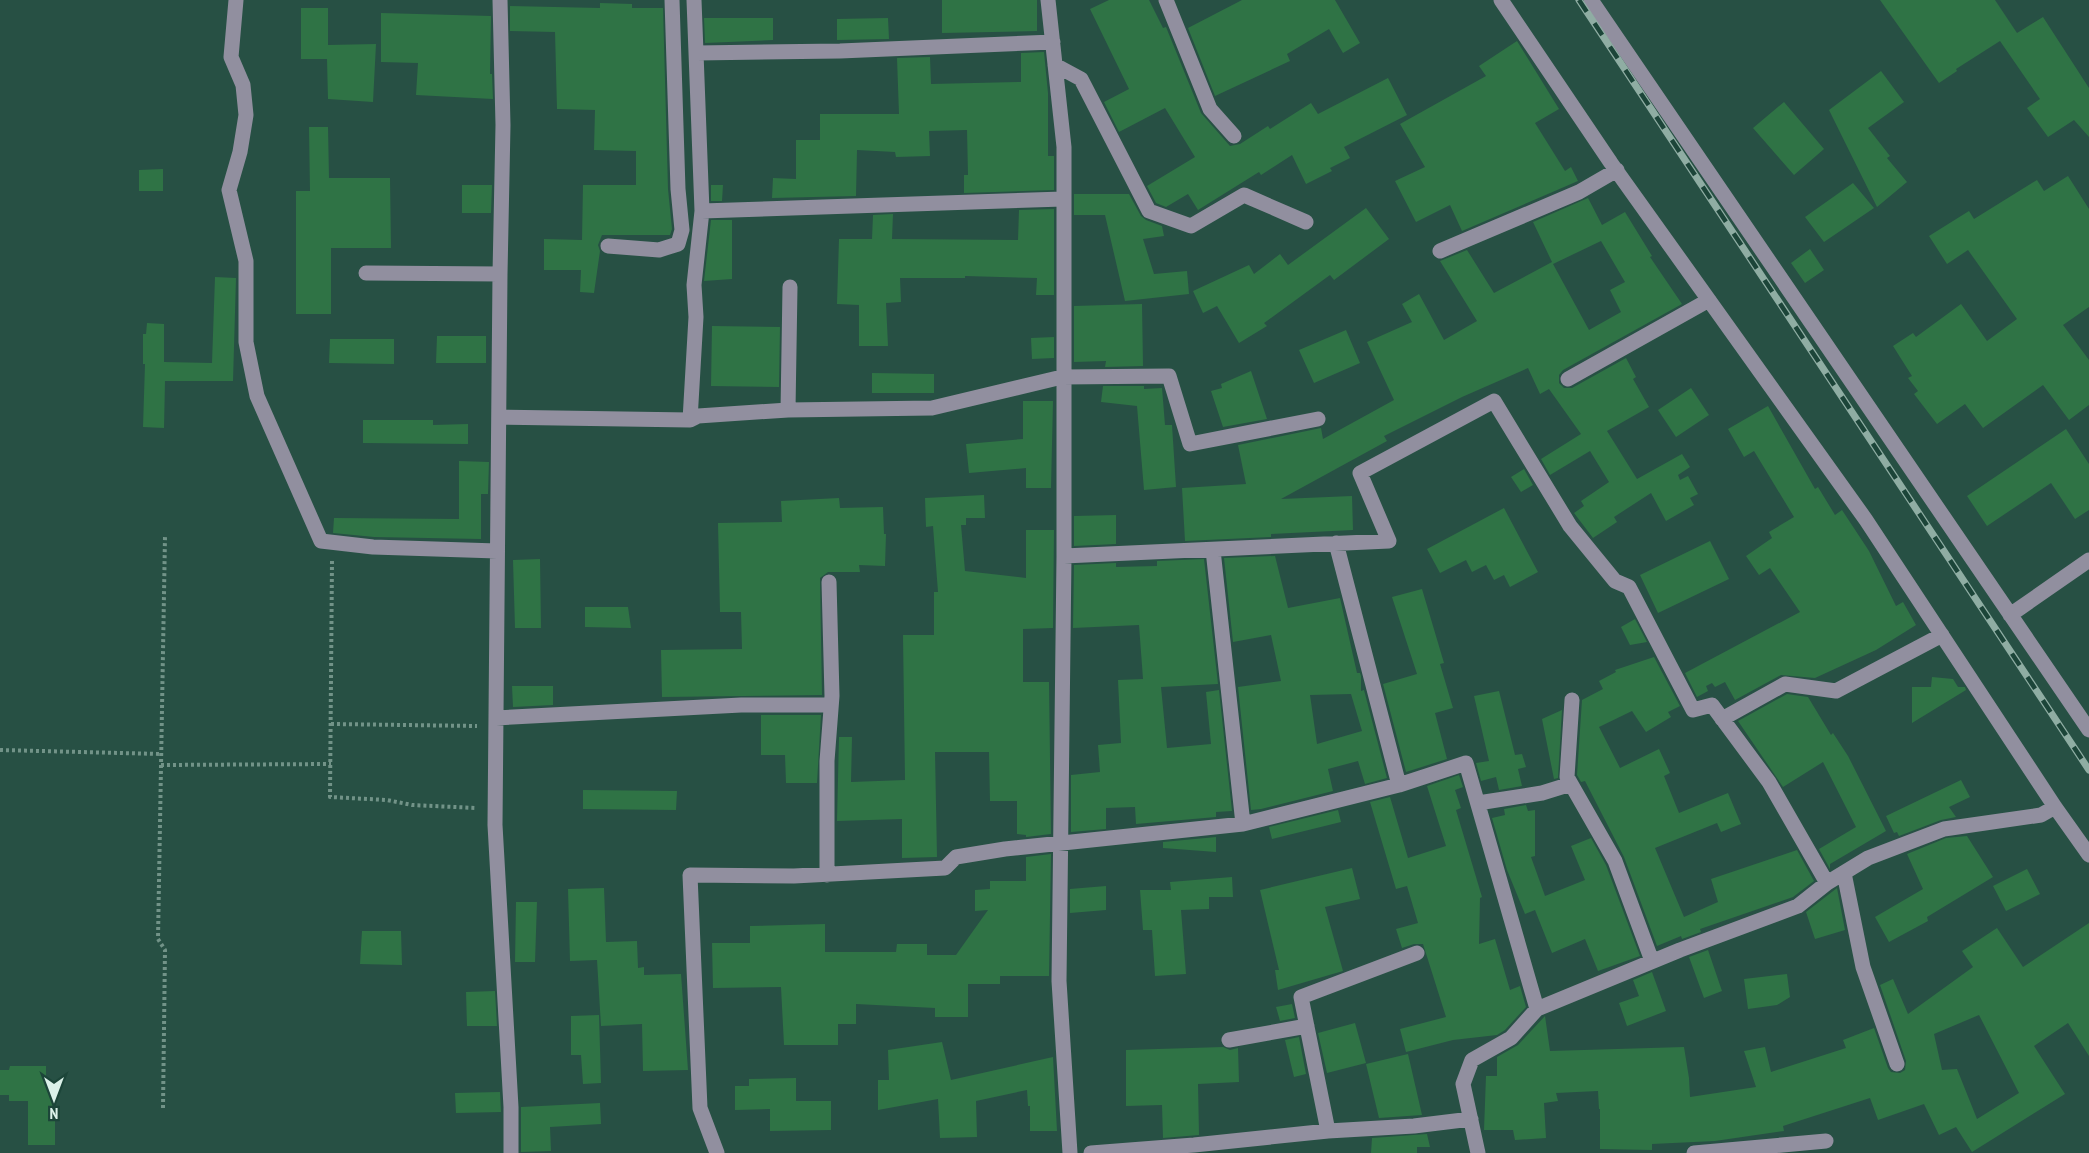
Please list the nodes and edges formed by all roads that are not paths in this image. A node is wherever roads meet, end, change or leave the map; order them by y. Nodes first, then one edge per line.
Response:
1 (236, 0) edge
2 (500, 0) edge
3 (672, 0) edge
4 (694, 0) edge
5 (1048, 0) edge
6 (1166, 0) edge
7 (1501, 0) edge
8 (1591, 0) edge
9 (1053, 42) junction
10 (697, 53) junction
11 (1055, 65) junction
12 (1234, 136) dead end
13 (1617, 170) junction
14 (1063, 199) junction
15 (702, 212) junction
16 (1306, 222) dead end
17 (608, 246) dead end
18 (1440, 250) dead end
19 (366, 273) dead end
20 (500, 274) junction
21 (790, 287) dead end
22 (1709, 300) junction
23 (1062, 377) junction
24 (1568, 379) dead end
25 (788, 410) junction
26 (499, 417) junction
27 (1318, 419) dead end
28 (690, 420) junction
29 (1336, 543) junction
30 (1213, 550) junction
31 (497, 551) junction
32 (1064, 556) junction
33 (2089, 560) edge
34 (829, 582) dead end
35 (2010, 615) junction
36 (1942, 635) junction
37 (1572, 700) dead end
38 (831, 705) junction
39 (1722, 719) junction
40 (496, 722) junction
41 (2089, 730) edge
42 (1571, 784) junction
43 (1399, 785) junction
44 (1478, 803) junction
45 (2055, 807) junction
46 (1243, 824) junction
47 (1061, 843) junction
48 (2089, 855) edge
49 (1844, 873) junction
50 (827, 875) junction
51 (1827, 884) junction
52 (1417, 953) dead end
53 (1652, 961) junction
54 (1536, 1009) junction
55 (1307, 1026) junction
56 (1229, 1040) dead end
57 (1897, 1064) dead end
58 (1471, 1119) junction
59 (1328, 1131) junction
60 (1826, 1141) dead end
61 (511, 1153) edge
62 (717, 1153) edge
63 (1070, 1153) edge
64 (1091, 1153) edge
65 (1478, 1153) edge
66 (1694, 1153) edge

1 - 31 street
2 - 20 street
3 - 17 street
4 - 10 street
5 - 9 street
6 - 12 street
7 - 13 street
8 - 35 street
9 - 10 street
9 - 11 street
10 - 15 street
11 - 14 street
11 - 16 street
13 - 18 street
13 - 22 street
14 - 15 street
14 - 23 street
15 - 28 street
19 - 20 street
20 - 26 street
21 - 25 street
22 - 24 street
22 - 36 street
23 - 25 street
23 - 27 street
23 - 32 street
25 - 28 street
26 - 28 street
26 - 31 street
29 - 30 street
29 - 39 street
29 - 43 street
30 - 32 street
30 - 46 street
31 - 40 street
32 - 47 street
33 - 35 street
34 - 38 street
35 - 41 street
36 - 39 street
36 - 45 street
37 - 42 street
38 - 40 street
38 - 50 street
39 - 51 street
40 - 61 street
42 - 44 street
42 - 53 street
43 - 44 street
43 - 46 street
44 - 54 street
45 - 48 street
45 - 49 street
46 - 47 street
47 - 50 street
47 - 63 street
49 - 51 street
49 - 57 street
50 - 62 street
51 - 53 street
52 - 55 street
53 - 54 street
54 - 58 street
55 - 56 street
55 - 59 street
58 - 59 street
58 - 65 street
59 - 64 street
60 - 66 street

